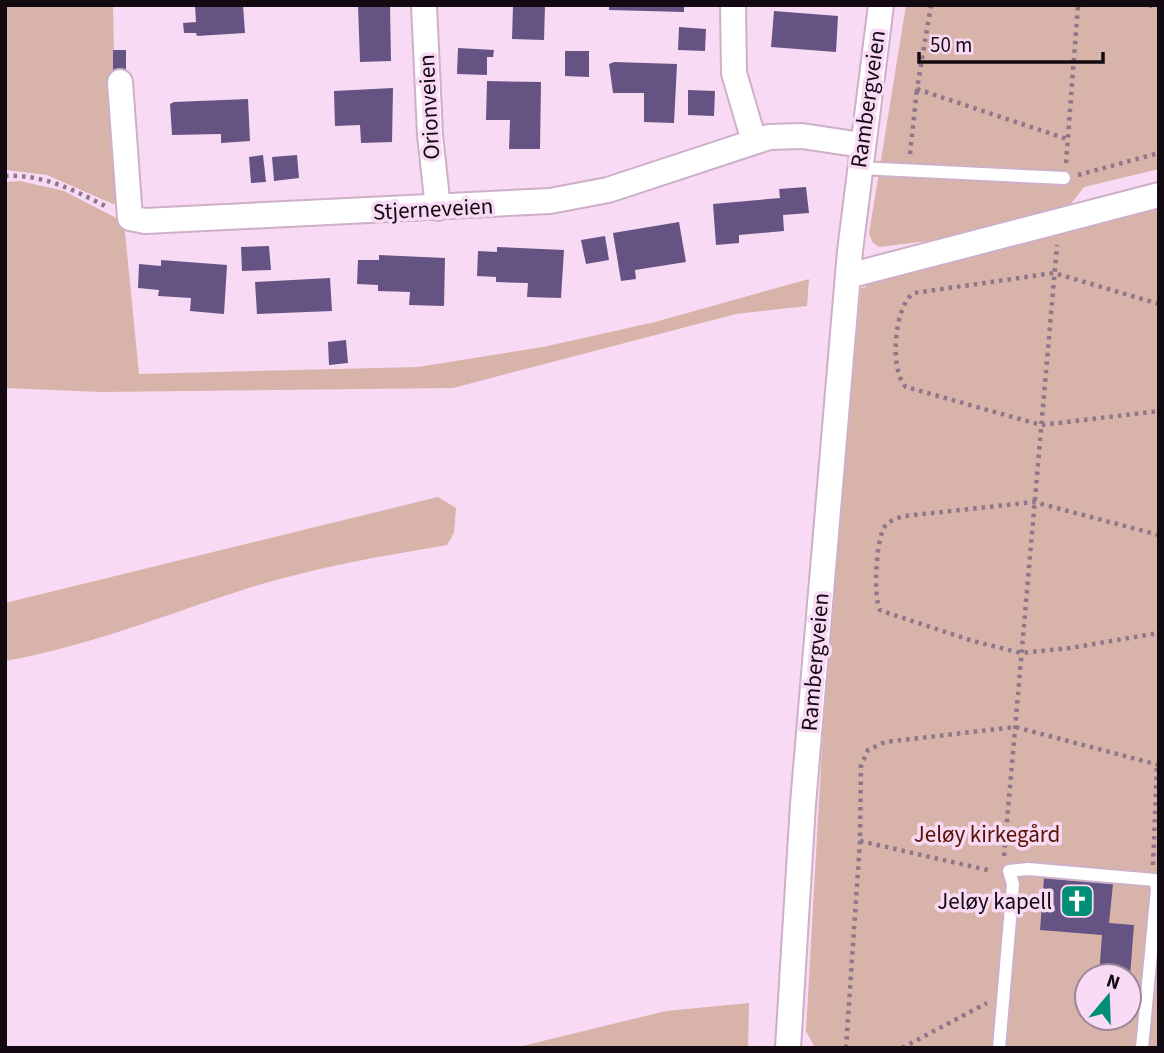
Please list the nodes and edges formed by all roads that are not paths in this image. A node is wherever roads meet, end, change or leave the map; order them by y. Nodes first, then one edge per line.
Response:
1 (425, 5) edge
2 (733, 5) edge
3 (881, 5) edge
4 (120, 82) dead end
5 (754, 141) junction
6 (860, 156) junction
7 (1065, 178) road end
8 (1159, 195) edge
9 (438, 208) junction
10 (848, 276) junction
11 (788, 1048) edge
12 (999, 1048) edge
13 (1142, 1048) edge

1 - 9 street, Orionveien
2 - 5 street
3 - 6 street, Rambergveien
4 - 9 street, Stjerneveien
5 - 6 street, Stjerneveien
5 - 9 street, Stjerneveien
6 - 7 lane
6 - 10 street, Rambergveien
8 - 10 street
10 - 11 street, Rambergveien
12 - 13 lane

